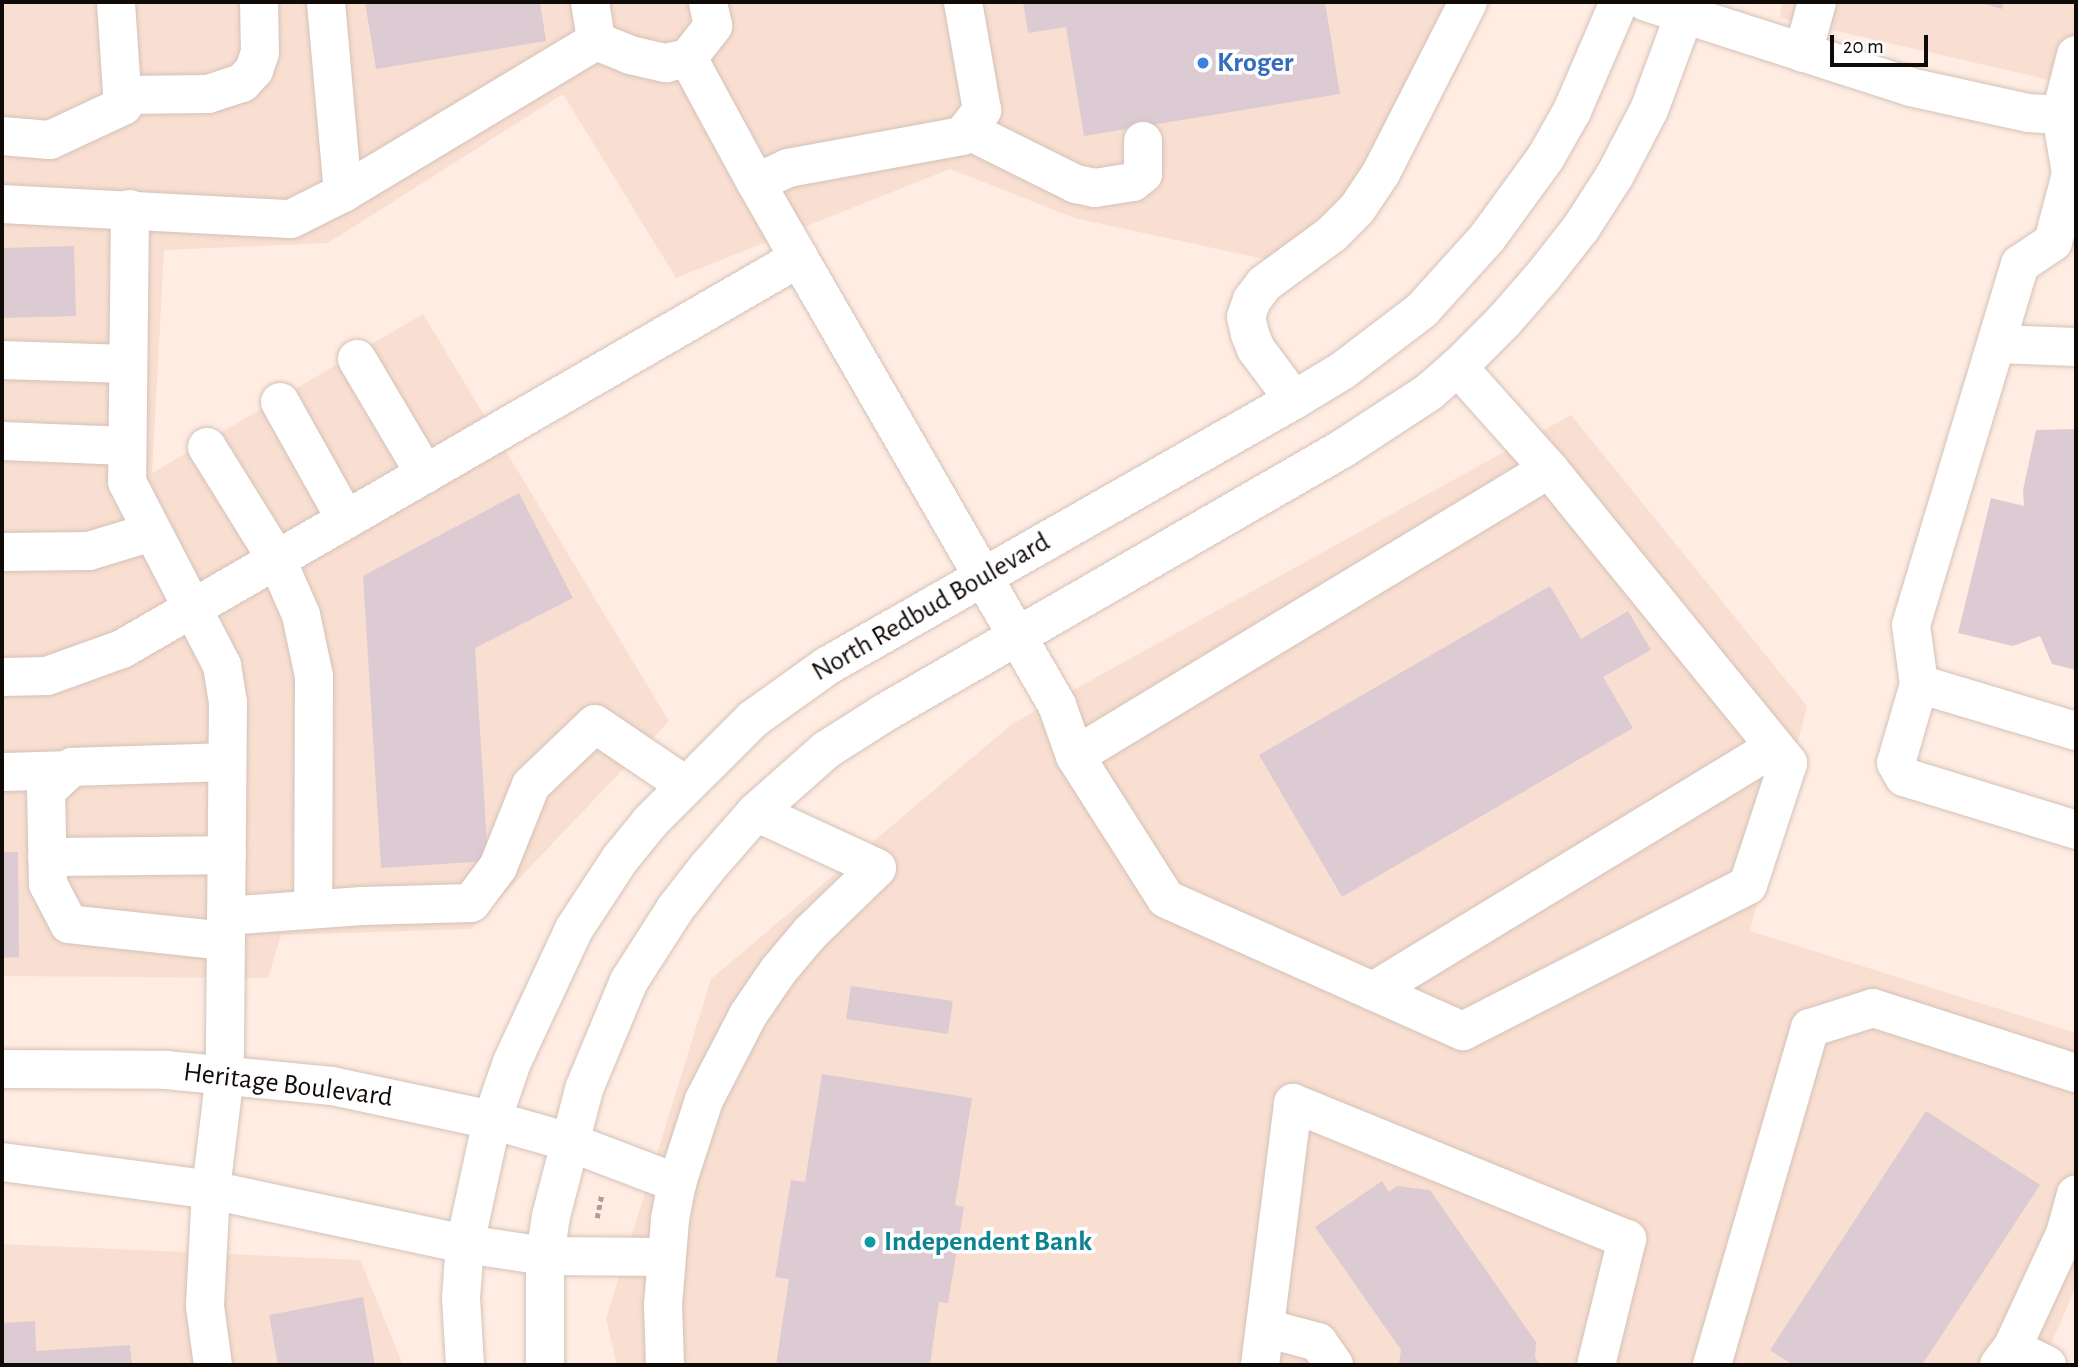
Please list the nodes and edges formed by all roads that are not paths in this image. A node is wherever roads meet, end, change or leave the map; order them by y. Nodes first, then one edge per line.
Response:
1 (116, 2) edge
2 (259, 2) edge
3 (326, 2) edge
4 (590, 2) edge
5 (708, 2) edge
6 (963, 2) edge
7 (1468, 2) edge
8 (1619, 2) edge
9 (1646, 2) edge
10 (1817, 2) edge
11 (1688, 8) edge
12 (596, 41) junction
13 (1803, 53) junction
14 (2076, 55) edge
15 (688, 58) junction
16 (122, 94) junction
17 (2069, 115) edge
18 (967, 130) junction
19 (2, 136) edge
20 (1143, 141) dead end
21 (755, 183) junction
22 (343, 193) junction
23 (2, 204) edge
24 (130, 209) junction
25 (2065, 251) edge
26 (799, 258) junction
27 (1998, 344) junction
28 (2076, 348) edge
29 (357, 359) dead end
30 (2, 360) edge
31 (128, 364) junction
32 (1458, 367) junction
33 (1294, 400) junction
34 (280, 402) dead end
35 (2, 441) edge
36 (127, 446) junction
37 (207, 447) dead end
38 (1549, 469) junction
39 (425, 474) junction
40 (346, 520) junction
41 (152, 532) junction
42 (2, 552) edge
43 (276, 560) junction
44 (981, 576) junction
45 (192, 609) junction
46 (1016, 636) junction
47 (2, 677) edge
48 (1919, 684) junction
49 (2076, 731) edge
50 (1775, 747) junction
51 (1075, 756) junction
52 (227, 762) junction
53 (69, 770) junction
54 (2, 772) edge
55 (685, 785) junction
56 (756, 812) junction
57 (2076, 830) edge
58 (227, 855) junction
59 (47, 857) junction
60 (313, 909) junction
61 (226, 929) junction
62 (1373, 991) junction
63 (2, 1069) edge
64 (2076, 1073) edge
65 (225, 1074) junction
66 (492, 1120) junction
67 (569, 1142) junction
68 (2, 1162) edge
69 (677, 1183) junction
70 (211, 1190) junction
71 (2076, 1194) edge
72 (465, 1244) junction
73 (545, 1256) junction
74 (666, 1258) junction
75 (1265, 1328) junction
76 (2005, 1357) edge
77 (213, 1365) edge
78 (465, 1365) edge
79 (545, 1365) edge
80 (665, 1365) edge
81 (1260, 1365) edge
82 (1334, 1365) edge
83 (1596, 1365) edge
84 (1712, 1365) edge
85 (2047, 1365) edge

1 - 16 street
2 - 16 street
3 - 22 street
4 - 12 street
5 - 15 street
6 - 18 street
7 - 33 street
8 - 33 street, North Redbud Boulevard
9 - 11 street
10 - 13 street
11 - 13 street
11 - 32 street
12 - 15 street
12 - 22 street
13 - 17 street
14 - 17 street
15 - 21 street
16 - 19 street
17 - 25 street
18 - 20 street
18 - 21 street
21 - 26 street
22 - 24 street
23 - 24 street
24 - 31 street
25 - 27 street
26 - 39 street
26 - 44 street
27 - 28 street
27 - 48 street
29 - 39 street
30 - 31 street
31 - 36 street
32 - 38 street
32 - 46 street
33 - 44 street, North Redbud Boulevard
34 - 40 street
35 - 36 street
36 - 41 street
37 - 43 street
38 - 50 street
38 - 51 street
39 - 40 street
40 - 43 street
41 - 42 street
41 - 45 street
43 - 45 street
43 - 60 street
44 - 46 street
44 - 55 street, North Redbud Boulevard
45 - 47 street
45 - 52 street
46 - 51 street
46 - 56 street
48 - 49 street
48 - 57 street
50 - 62 street
50 - 62 street
51 - 62 street
52 - 53 street
52 - 58 street
53 - 54 street
53 - 59 street
55 - 60 street
55 - 66 street, North Redbud Boulevard
56 - 67 street
56 - 69 street
58 - 59 street
58 - 61 street
59 - 61 street
60 - 61 street
61 - 65 street
63 - 65 street, Heritage Boulevard
64 - 84 street
65 - 66 street, Heritage Boulevard
65 - 70 street
66 - 67 street, Heritage Boulevard
66 - 72 street, North Redbud Boulevard
67 - 69 street, Heritage Boulevard
67 - 73 street
68 - 70 street
69 - 74 street
70 - 72 street
70 - 77 street
71 - 76 street
72 - 73 street
72 - 78 street, North Redbud Boulevard
73 - 74 street
73 - 79 street
74 - 80 street
75 - 81 street
75 - 82 street
75 - 83 street
76 - 85 street

